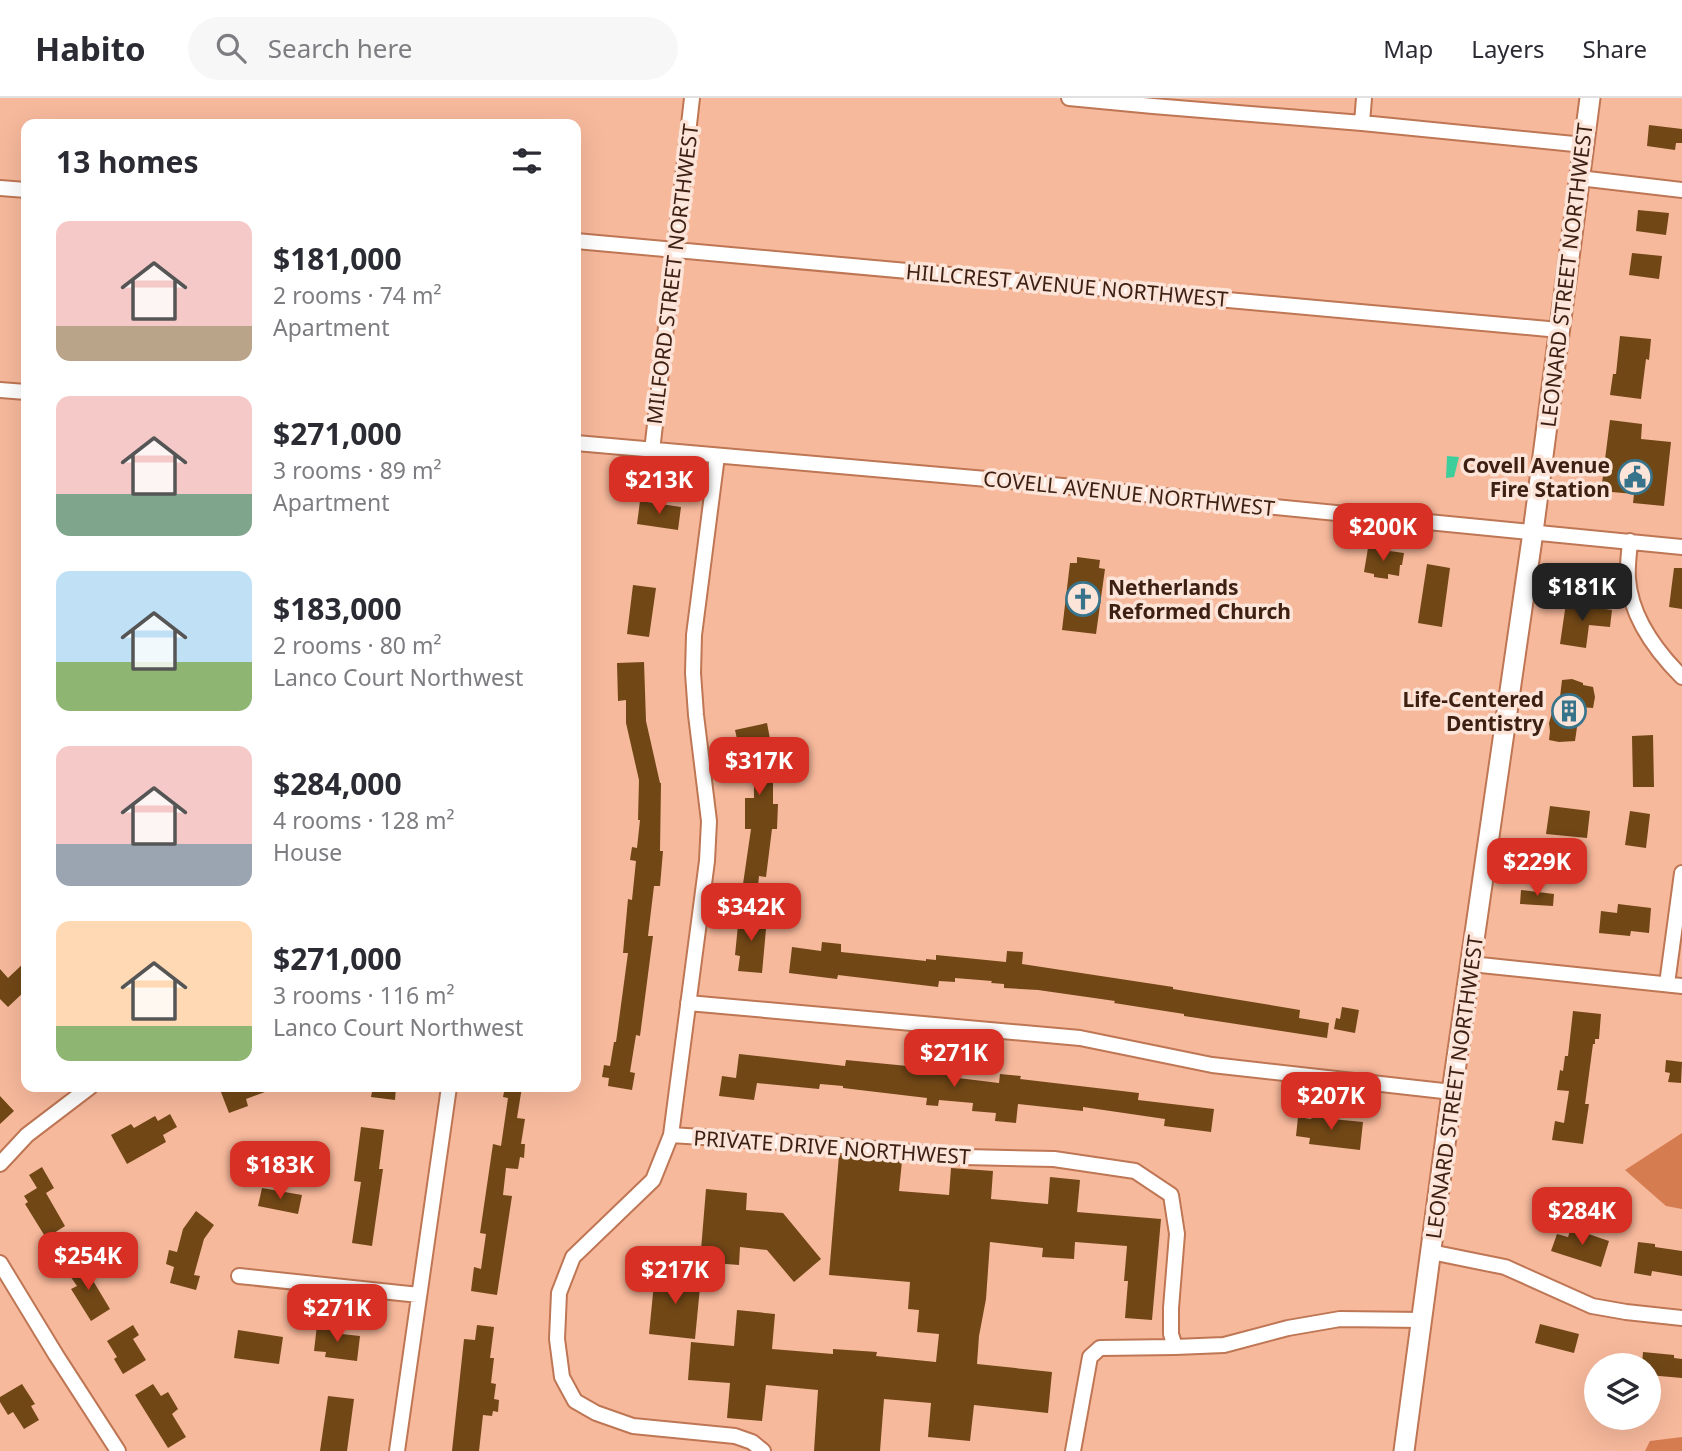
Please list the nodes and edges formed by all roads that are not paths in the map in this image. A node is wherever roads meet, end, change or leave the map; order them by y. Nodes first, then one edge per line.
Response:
1 (692, 98) edge
2 (1069, 98) edge
3 (1364, 98) edge
4 (1590, 98) edge
5 (1153, 102) edge
6 (1362, 123) junction
7 (1584, 145) junction
8 (1579, 178) junction
9 (0, 188) edge
10 (21, 190) edge
11 (1682, 190) edge
12 (581, 241) edge
13 (674, 250) junction
14 (1559, 330) junction
15 (0, 390) edge
16 (21, 392) edge
17 (581, 444) edge
18 (652, 451) junction
19 (716, 456) junction
20 (1533, 532) junction
21 (1630, 541) junction
22 (1682, 547) edge
23 (1682, 677) edge
24 (1682, 873) edge
25 (1471, 964) junction
26 (1675, 985) edge
27 (688, 1003) junction
28 (83, 1092) edge
29 (448, 1092) edge
30 (1452, 1092) junction
31 (671, 1135) junction
32 (0, 1164) edge
33 (1431, 1251) junction
34 (0, 1263) edge
35 (239, 1276) dead end
36 (419, 1295) junction
37 (1682, 1318) edge
38 (1422, 1320) junction
39 (1175, 1347) junction
40 (118, 1451) edge
41 (397, 1451) edge
42 (762, 1451) edge
43 (1073, 1451) edge
44 (1404, 1451) edge

1 - 13 street, MILFORD STREET NORTHWEST
2 - 5 street
3 - 6 street
4 - 7 main road, LEONARD STREET NORTHWEST
5 - 6 street
6 - 7 street
7 - 8 main road, LEONARD STREET NORTHWEST
8 - 11 street
8 - 14 main road, LEONARD STREET NORTHWEST
9 - 10 street
12 - 13 street, HILLCREST AVENUE NORTHWEST
13 - 14 street, HILLCREST AVENUE NORTHWEST
13 - 18 street, MILFORD STREET NORTHWEST
14 - 20 main road, LEONARD STREET NORTHWEST
15 - 16 street
17 - 18 street, COVELL AVENUE NORTHWEST
18 - 19 street, COVELL AVENUE NORTHWEST
19 - 20 street, COVELL AVENUE NORTHWEST
19 - 27 street
20 - 21 street, COVELL AVENUE NORTHWEST
20 - 25 main road, LEONARD STREET NORTHWEST
21 - 22 street, COVELL AVENUE NORTHWEST
21 - 23 street
24 - 26 street
25 - 26 street
25 - 30 main road, LEONARD STREET NORTHWEST
27 - 30 street
27 - 31 street
28 - 32 street
29 - 36 street
30 - 33 main road, LEONARD STREET NORTHWEST
31 - 39 street, PRIVATE DRIVE NORTHWEST
31 - 42 street, PRIVATE DRIVE NORTHWEST
33 - 37 street
33 - 38 main road, LEONARD STREET NORTHWEST
34 - 40 street
35 - 36 street
36 - 41 street
38 - 39 street
38 - 44 main road, LEONARD STREET NORTHWEST
39 - 43 street

